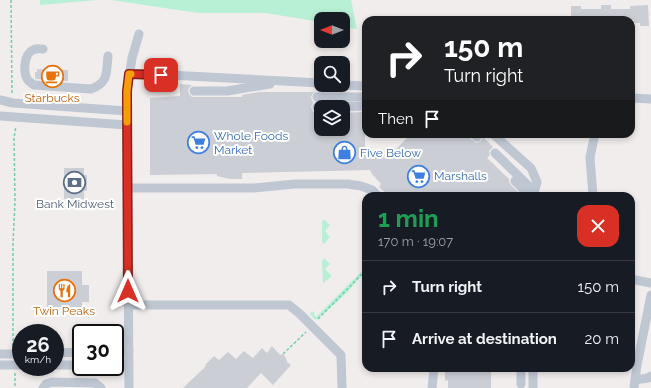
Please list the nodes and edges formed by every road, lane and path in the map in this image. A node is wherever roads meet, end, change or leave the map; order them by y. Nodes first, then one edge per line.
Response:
1 (11, 0) edge
2 (139, 34) dead end
3 (43, 49) dead end
4 (108, 56) dead end
5 (129, 74) junction
6 (287, 81) junction
7 (314, 83) edge
8 (350, 85) edge
9 (362, 86) edge
10 (194, 91) dead end
11 (12, 95) dead end
12 (317, 97) dead end
13 (362, 97) edge
14 (635, 98) edge
15 (651, 99) edge
16 (0, 100) edge
17 (350, 106) edge
18 (362, 106) edge
19 (127, 112) junction
20 (0, 116) edge
21 (127, 125) junction
22 (16, 126) dead end
23 (497, 138) edge
24 (594, 138) edge
25 (493, 155) dead end
26 (128, 188) junction
27 (374, 192) edge
28 (531, 192) edge
29 (534, 192) edge
30 (593, 192) edge
31 (362, 274) edge
32 (635, 280) edge
33 (651, 283) edge
34 (651, 295) edge
35 (128, 305) junction
36 (13, 324) edge
37 (312, 326) junction
38 (124, 351) edge
39 (129, 351) junction
40 (0, 354) edge
41 (12, 354) edge
42 (283, 354) dead end
43 (0, 365) edge
44 (12, 365) edge
45 (124, 365) edge
46 (129, 365) junction
47 (434, 372) edge
48 (521, 372) edge
49 (533, 372) edge
50 (651, 376) edge
51 (15, 377) dead end
52 (521, 384) dead end
53 (635, 384) edge
54 (94, 386) edge
55 (15, 388) edge
56 (43, 388) edge
57 (105, 388) edge
58 (129, 388) edge
59 (342, 388) edge
60 (432, 388) edge
61 (533, 388) edge

1 - 11 path
2 - 5 street
3 - 4 street
5 - 6 street
5 - 19 street
6 - 7 street
6 - 10 street
8 - 9 street
12 - 13 street
14 - 15 street
16 - 19 street
17 - 18 street
19 - 21 street
20 - 21 street
21 - 26 street
22 - 36 path
23 - 29 street
24 - 30 street
25 - 28 street
26 - 27 street
26 - 35 street
31 - 37 path
32 - 33 street
34 - 53 street
35 - 37 street
35 - 39 street
37 - 42 path
37 - 59 street
38 - 39 street
39 - 46 street
40 - 41 street
43 - 44 street
45 - 46 street
46 - 58 street
47 - 60 street
48 - 52 street
49 - 61 street
50 - 53 street
51 - 55 path
54 - 56 street
54 - 57 street

